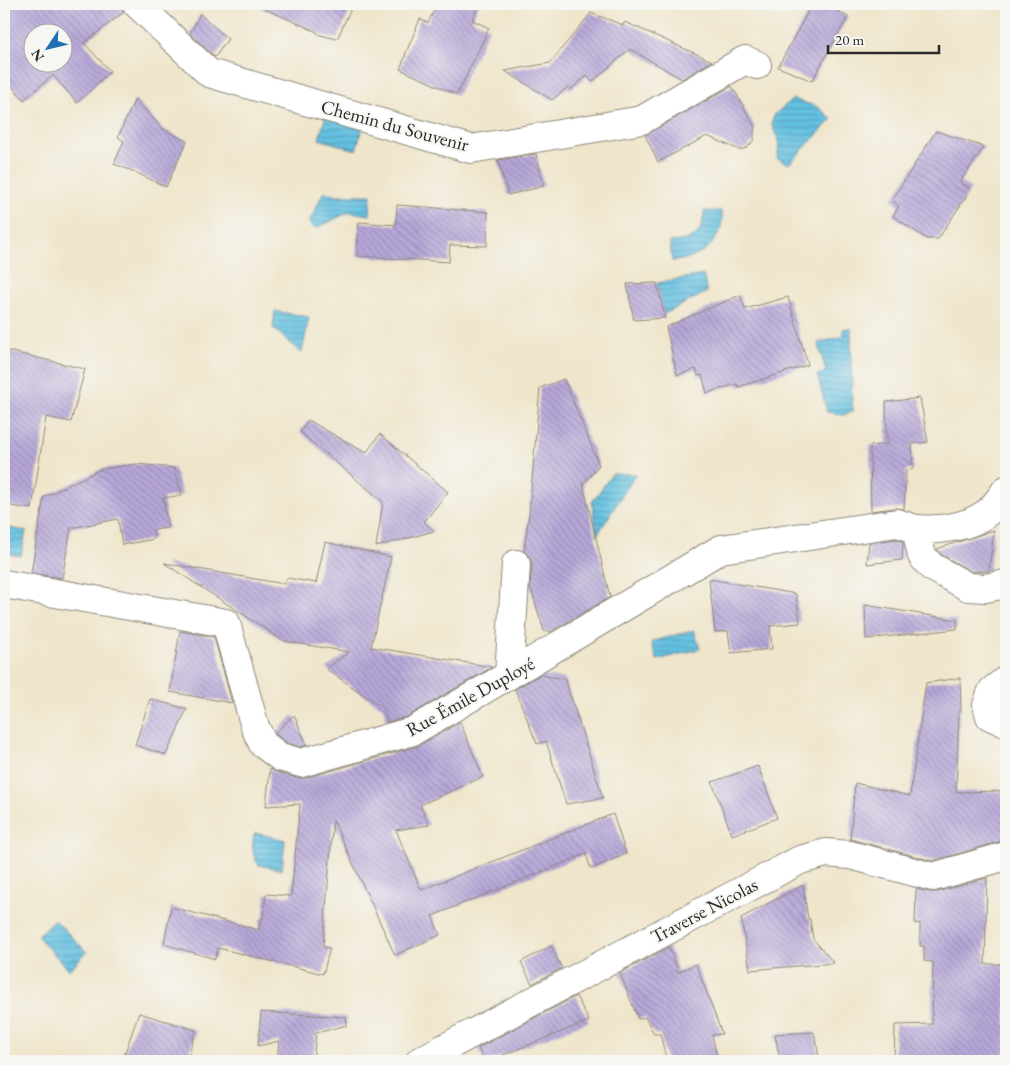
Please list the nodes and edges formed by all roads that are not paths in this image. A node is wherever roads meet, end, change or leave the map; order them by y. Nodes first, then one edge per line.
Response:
1 (137, 4) edge
2 (757, 65) dead end
3 (1006, 490) edge
4 (916, 529) junction
5 (516, 564) dead end
6 (4, 584) edge
7 (1006, 584) edge
8 (509, 675) junction
9 (1006, 680) edge
10 (1006, 723) edge
11 (1006, 856) edge
12 (420, 1061) edge

1 - 2 street, Chemin du Souvenir
3 - 4 street
4 - 7 street
4 - 8 street, Rue Émile Duployé
5 - 8 street
6 - 8 street, Rue Émile Duployé
9 - 10 street
11 - 12 street, Traverse Nicolas

